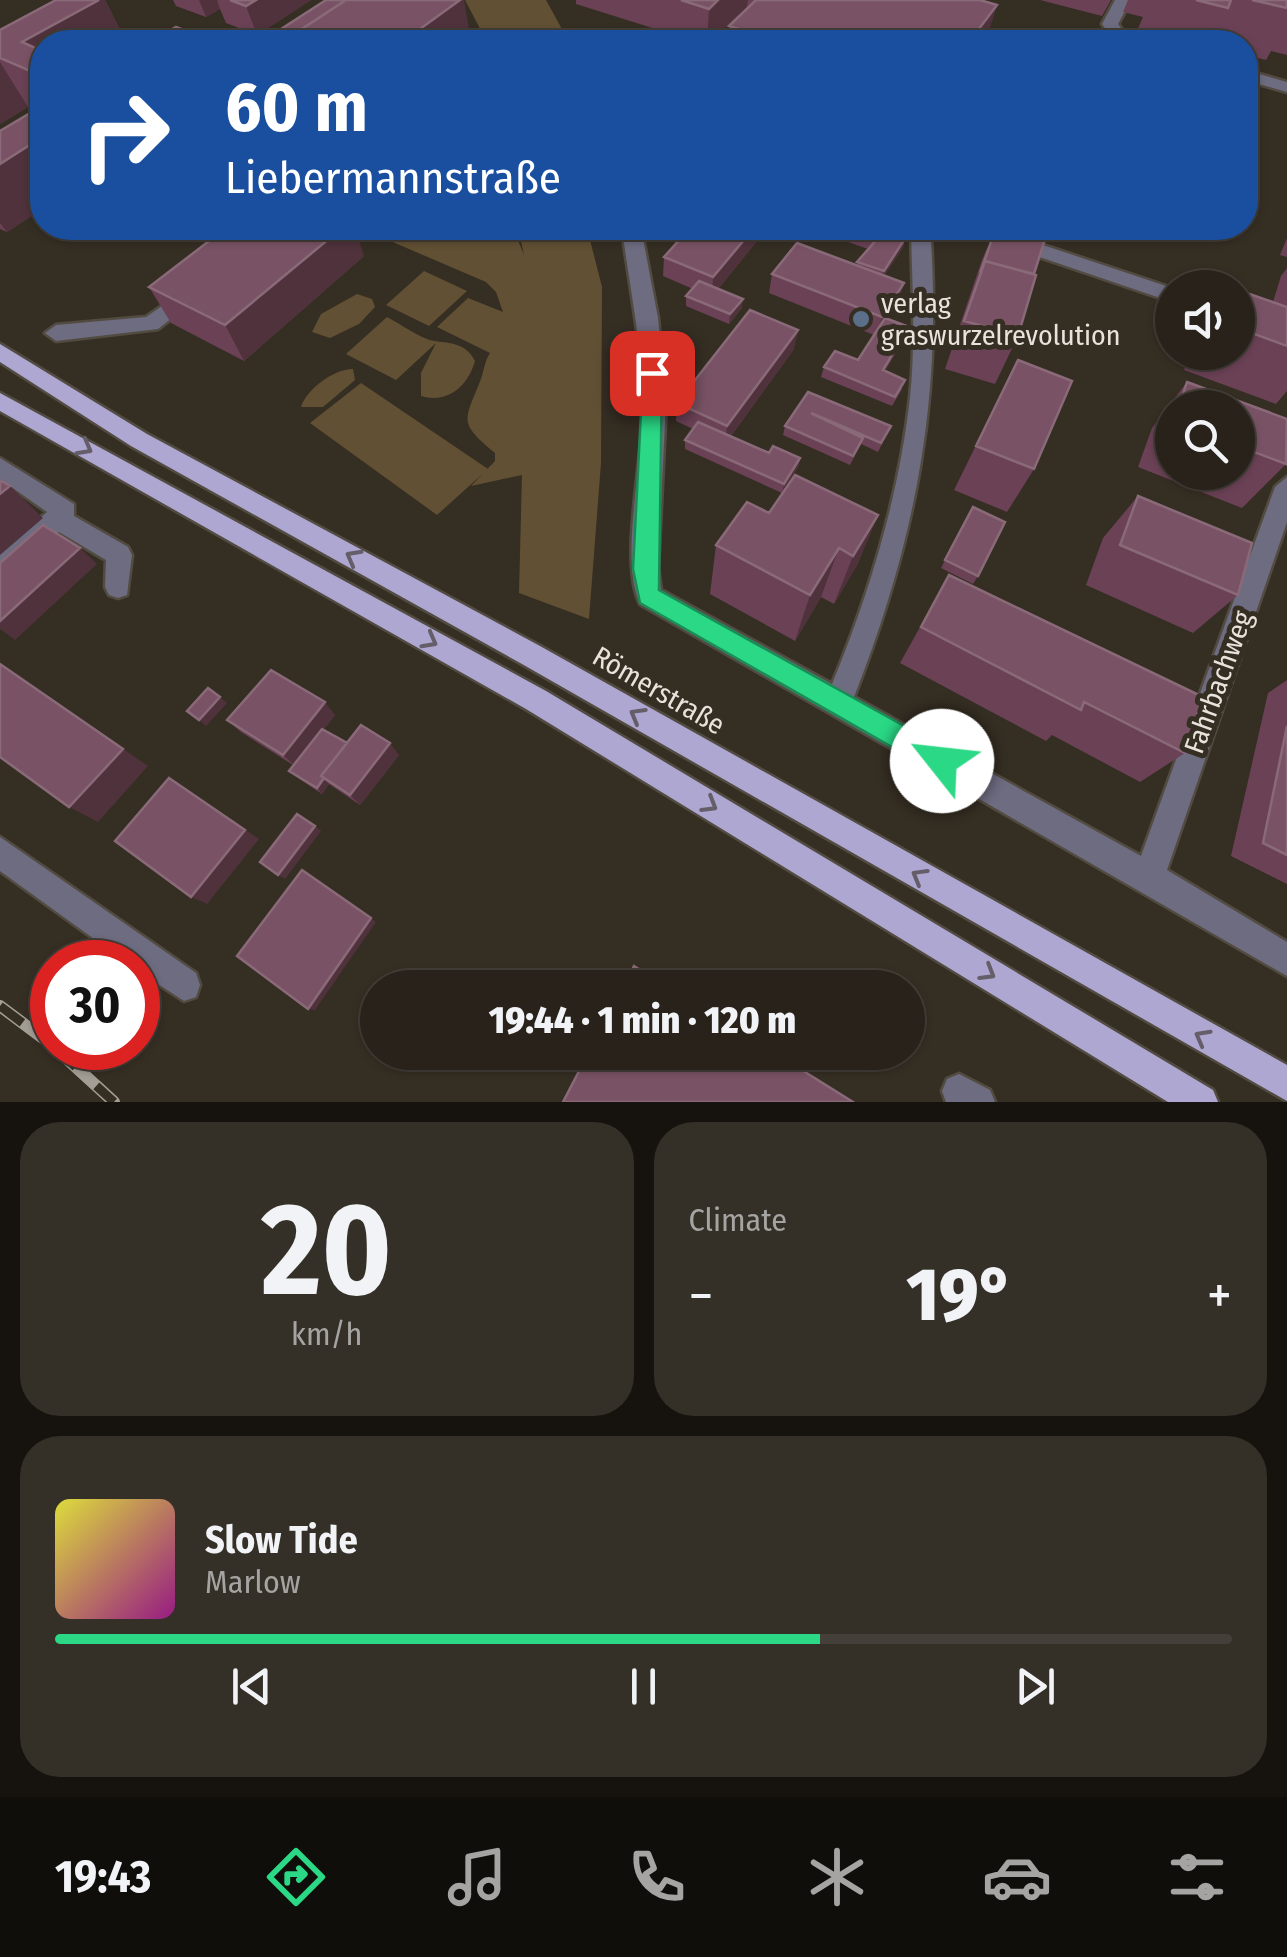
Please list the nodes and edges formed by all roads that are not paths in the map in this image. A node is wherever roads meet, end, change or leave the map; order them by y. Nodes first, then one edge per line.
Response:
1 (1122, 0) edge
2 (1114, 30) edge
3 (1258, 79) edge
4 (1287, 87) edge
5 (633, 240) edge
6 (921, 240) edge
7 (1009, 240) edge
8 (212, 276) edge
9 (1155, 289) edge
10 (56, 333) dead end
11 (0, 352) edge
12 (0, 401) edge
13 (0, 467) edge
14 (1287, 487) edge
15 (58, 520) junction
16 (0, 569) edge
17 (118, 587) dead end
18 (838, 703) junction
19 (0, 852) edge
20 (1149, 877) junction
21 (1287, 960) edge
22 (184, 985) dead end
23 (1287, 1084) edge
24 (1201, 1102) edge

1 - 2 street
3 - 4 street
5 - 18 street
6 - 18 street
7 - 9 street
8 - 10 street
23 -> 11 main road, Römerstraße
12 -> 24 main road
13 - 15 street
14 - 20 street, Fahrbachweg
15 - 16 street
15 - 17 street
18 - 20 street
19 - 22 street
20 - 21 street

